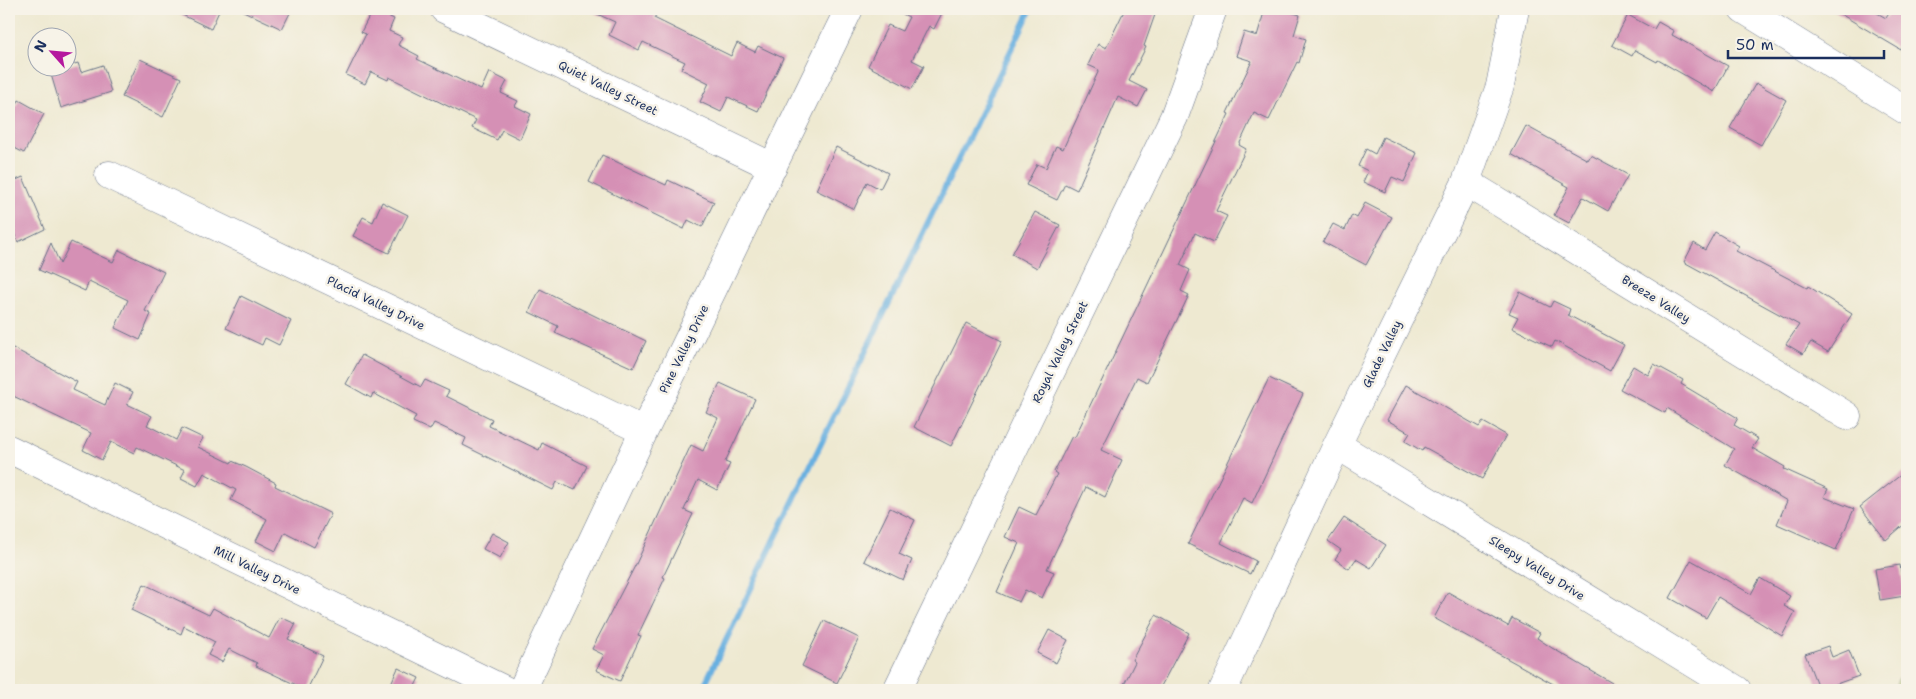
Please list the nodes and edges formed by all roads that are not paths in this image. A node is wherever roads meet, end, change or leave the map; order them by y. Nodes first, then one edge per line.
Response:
1 (444, 9) edge
2 (849, 9) edge
3 (1213, 9) edge
4 (1515, 9) edge
5 (1743, 9) edge
6 (1907, 111) edge
7 (773, 167) junction
8 (109, 175) dead end
9 (1466, 182) junction
10 (1847, 416) dead end
11 (644, 431) junction
12 (1337, 445) junction
13 (9, 449) edge
14 (505, 690) edge
15 (522, 690) edge
16 (897, 690) edge
17 (1223, 690) edge
18 (1737, 690) edge

1 - 7 street, Quiet Valley Street
2 - 7 street, Pine Valley Drive
3 - 16 street, Royal Valley Street
4 - 9 street, Glade Valley
5 - 6 street
7 - 11 street, Pine Valley Drive
8 - 11 street, Placid Valley Drive
9 - 10 street, Breeze Valley
9 - 12 street, Glade Valley
11 - 15 street, Pine Valley Drive
12 - 17 street, Glade Valley
12 - 18 street, Sleepy Valley Drive
13 - 14 street, Mill Valley Drive

